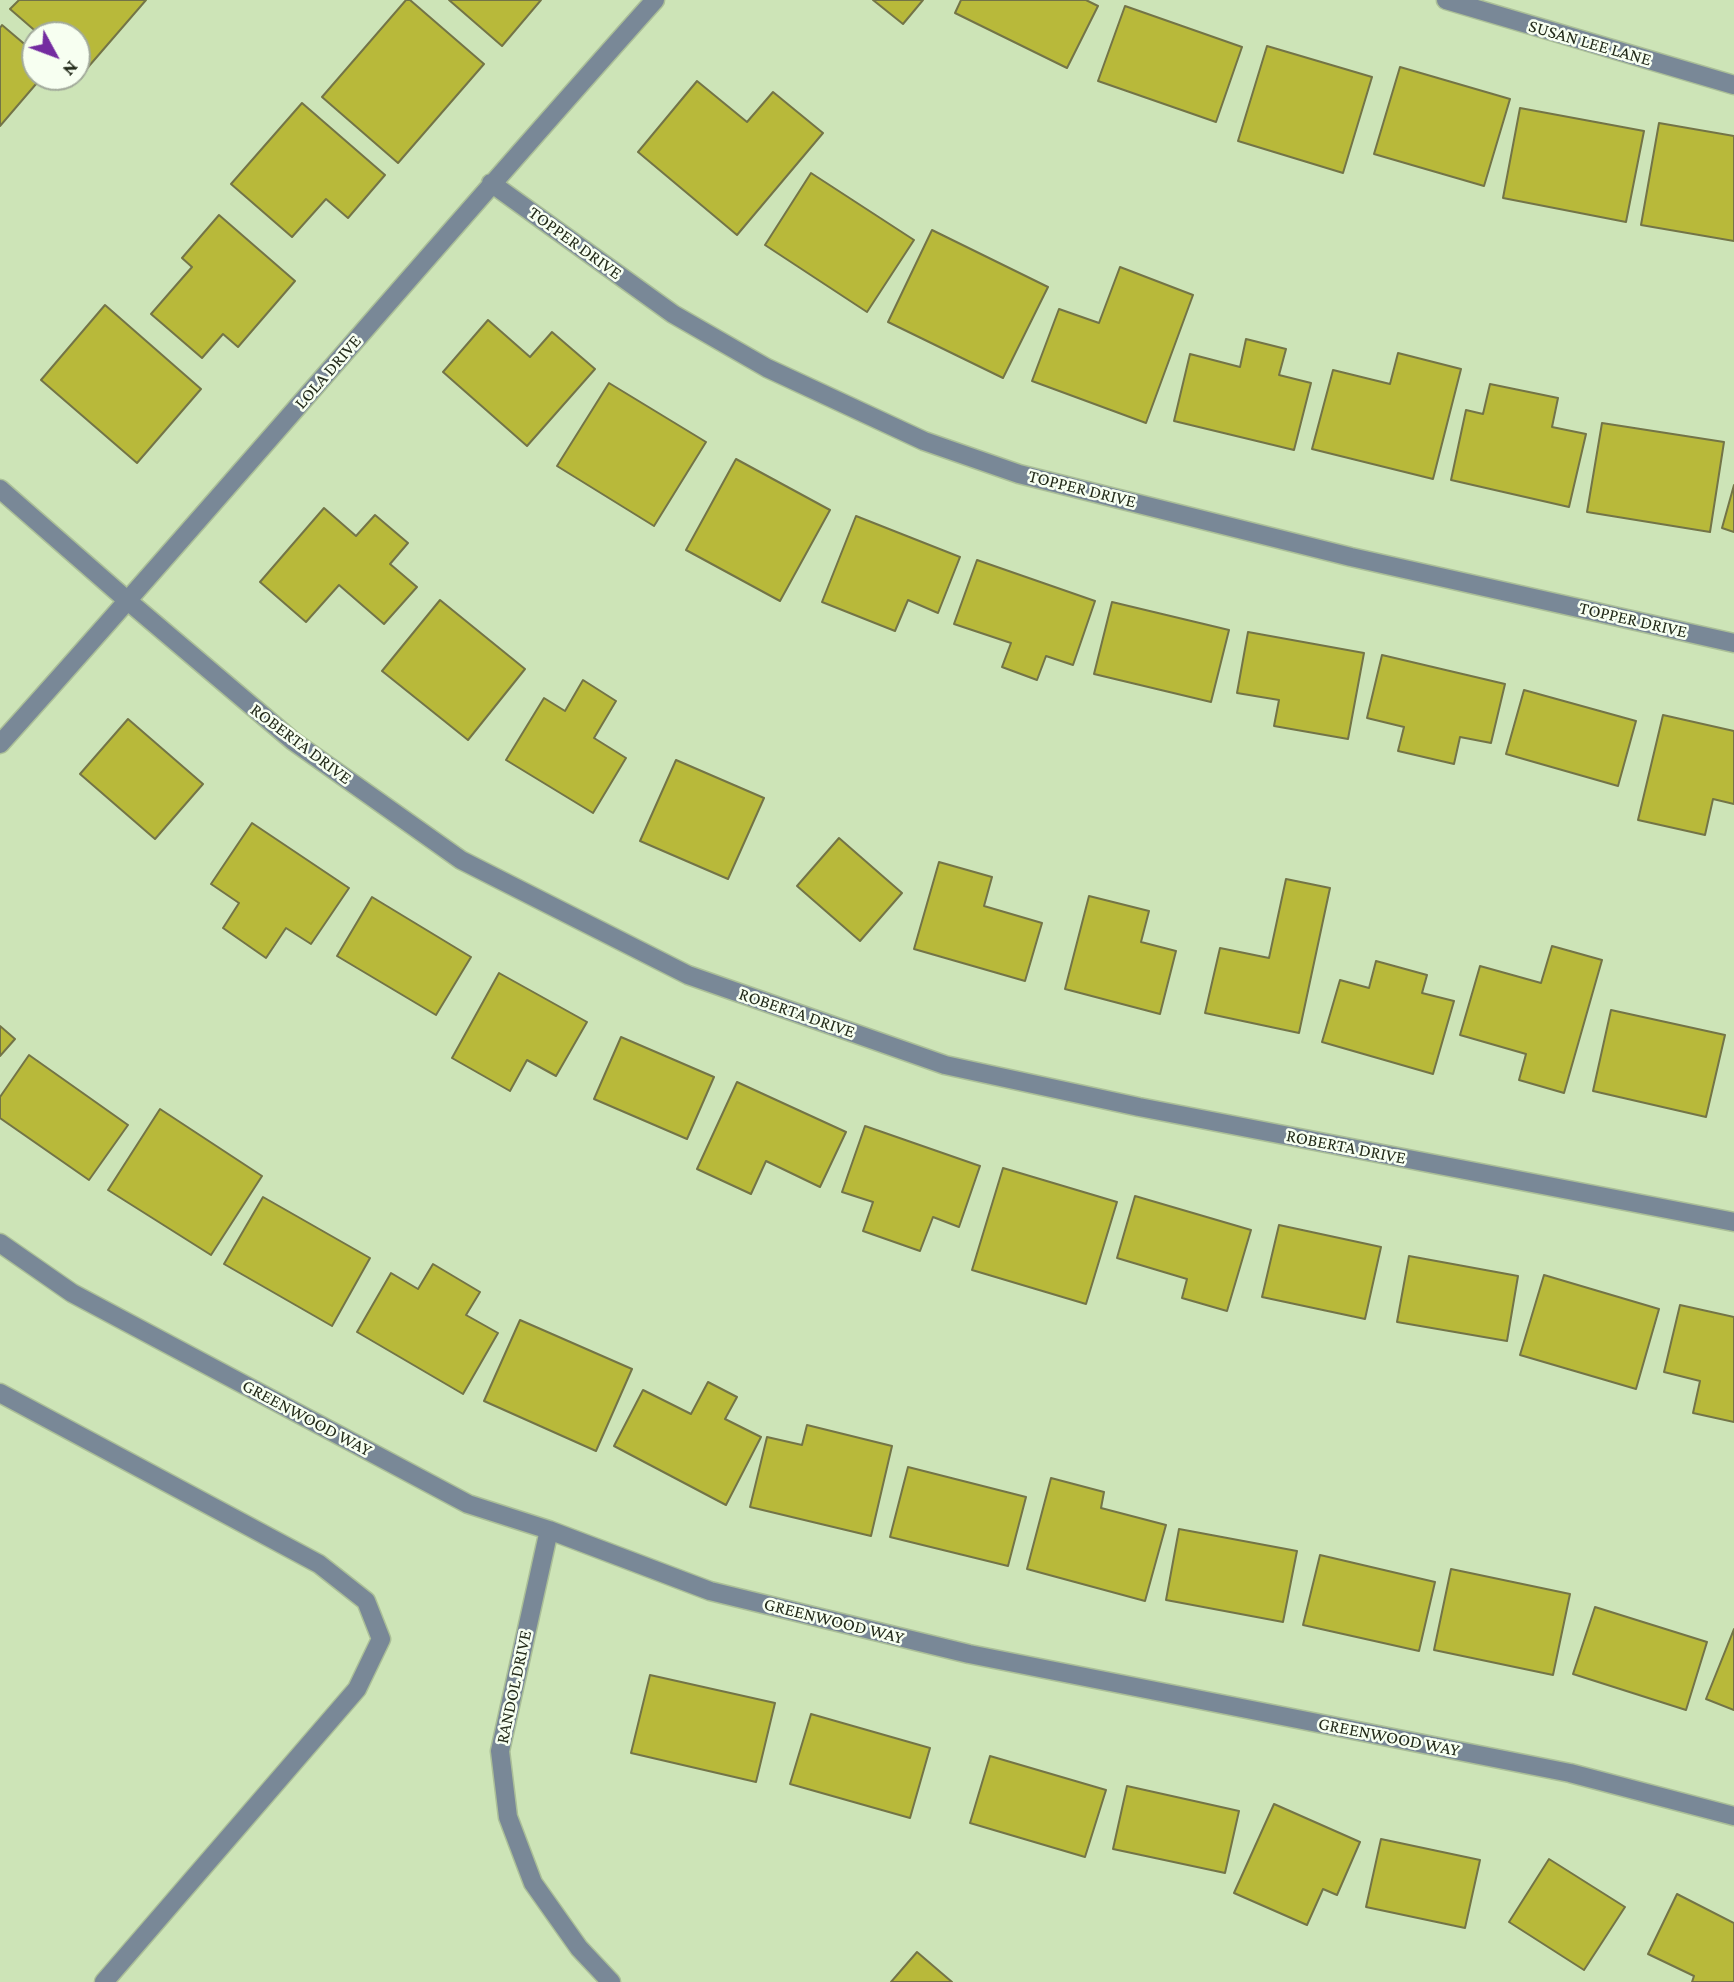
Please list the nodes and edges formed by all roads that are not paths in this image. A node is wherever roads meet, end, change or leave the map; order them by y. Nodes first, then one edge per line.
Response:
1 (655, 0) edge
2 (1446, 0) edge
3 (1734, 85) edge
4 (491, 183) junction
5 (0, 489) edge
6 (128, 601) junction
7 (1734, 643) edge
8 (0, 744) edge
9 (1734, 1222) edge
10 (0, 1243) edge
11 (0, 1392) edge
12 (549, 1530) junction
13 (1734, 1816) edge
14 (104, 1982) edge
15 (611, 1982) edge

1 - 4 street, LOLA DRIVE
2 - 3 street, SUSAN LEE LANE
4 - 6 street, LOLA DRIVE
4 - 7 street, TOPPER DRIVE
5 - 6 street, ROBERTA DRIVE
6 - 8 street, LOLA DRIVE
6 - 9 street, ROBERTA DRIVE
10 - 12 street, GREENWOOD WAY
11 - 14 street
12 - 13 street, GREENWOOD WAY
12 - 15 street, RANDOL DRIVE

